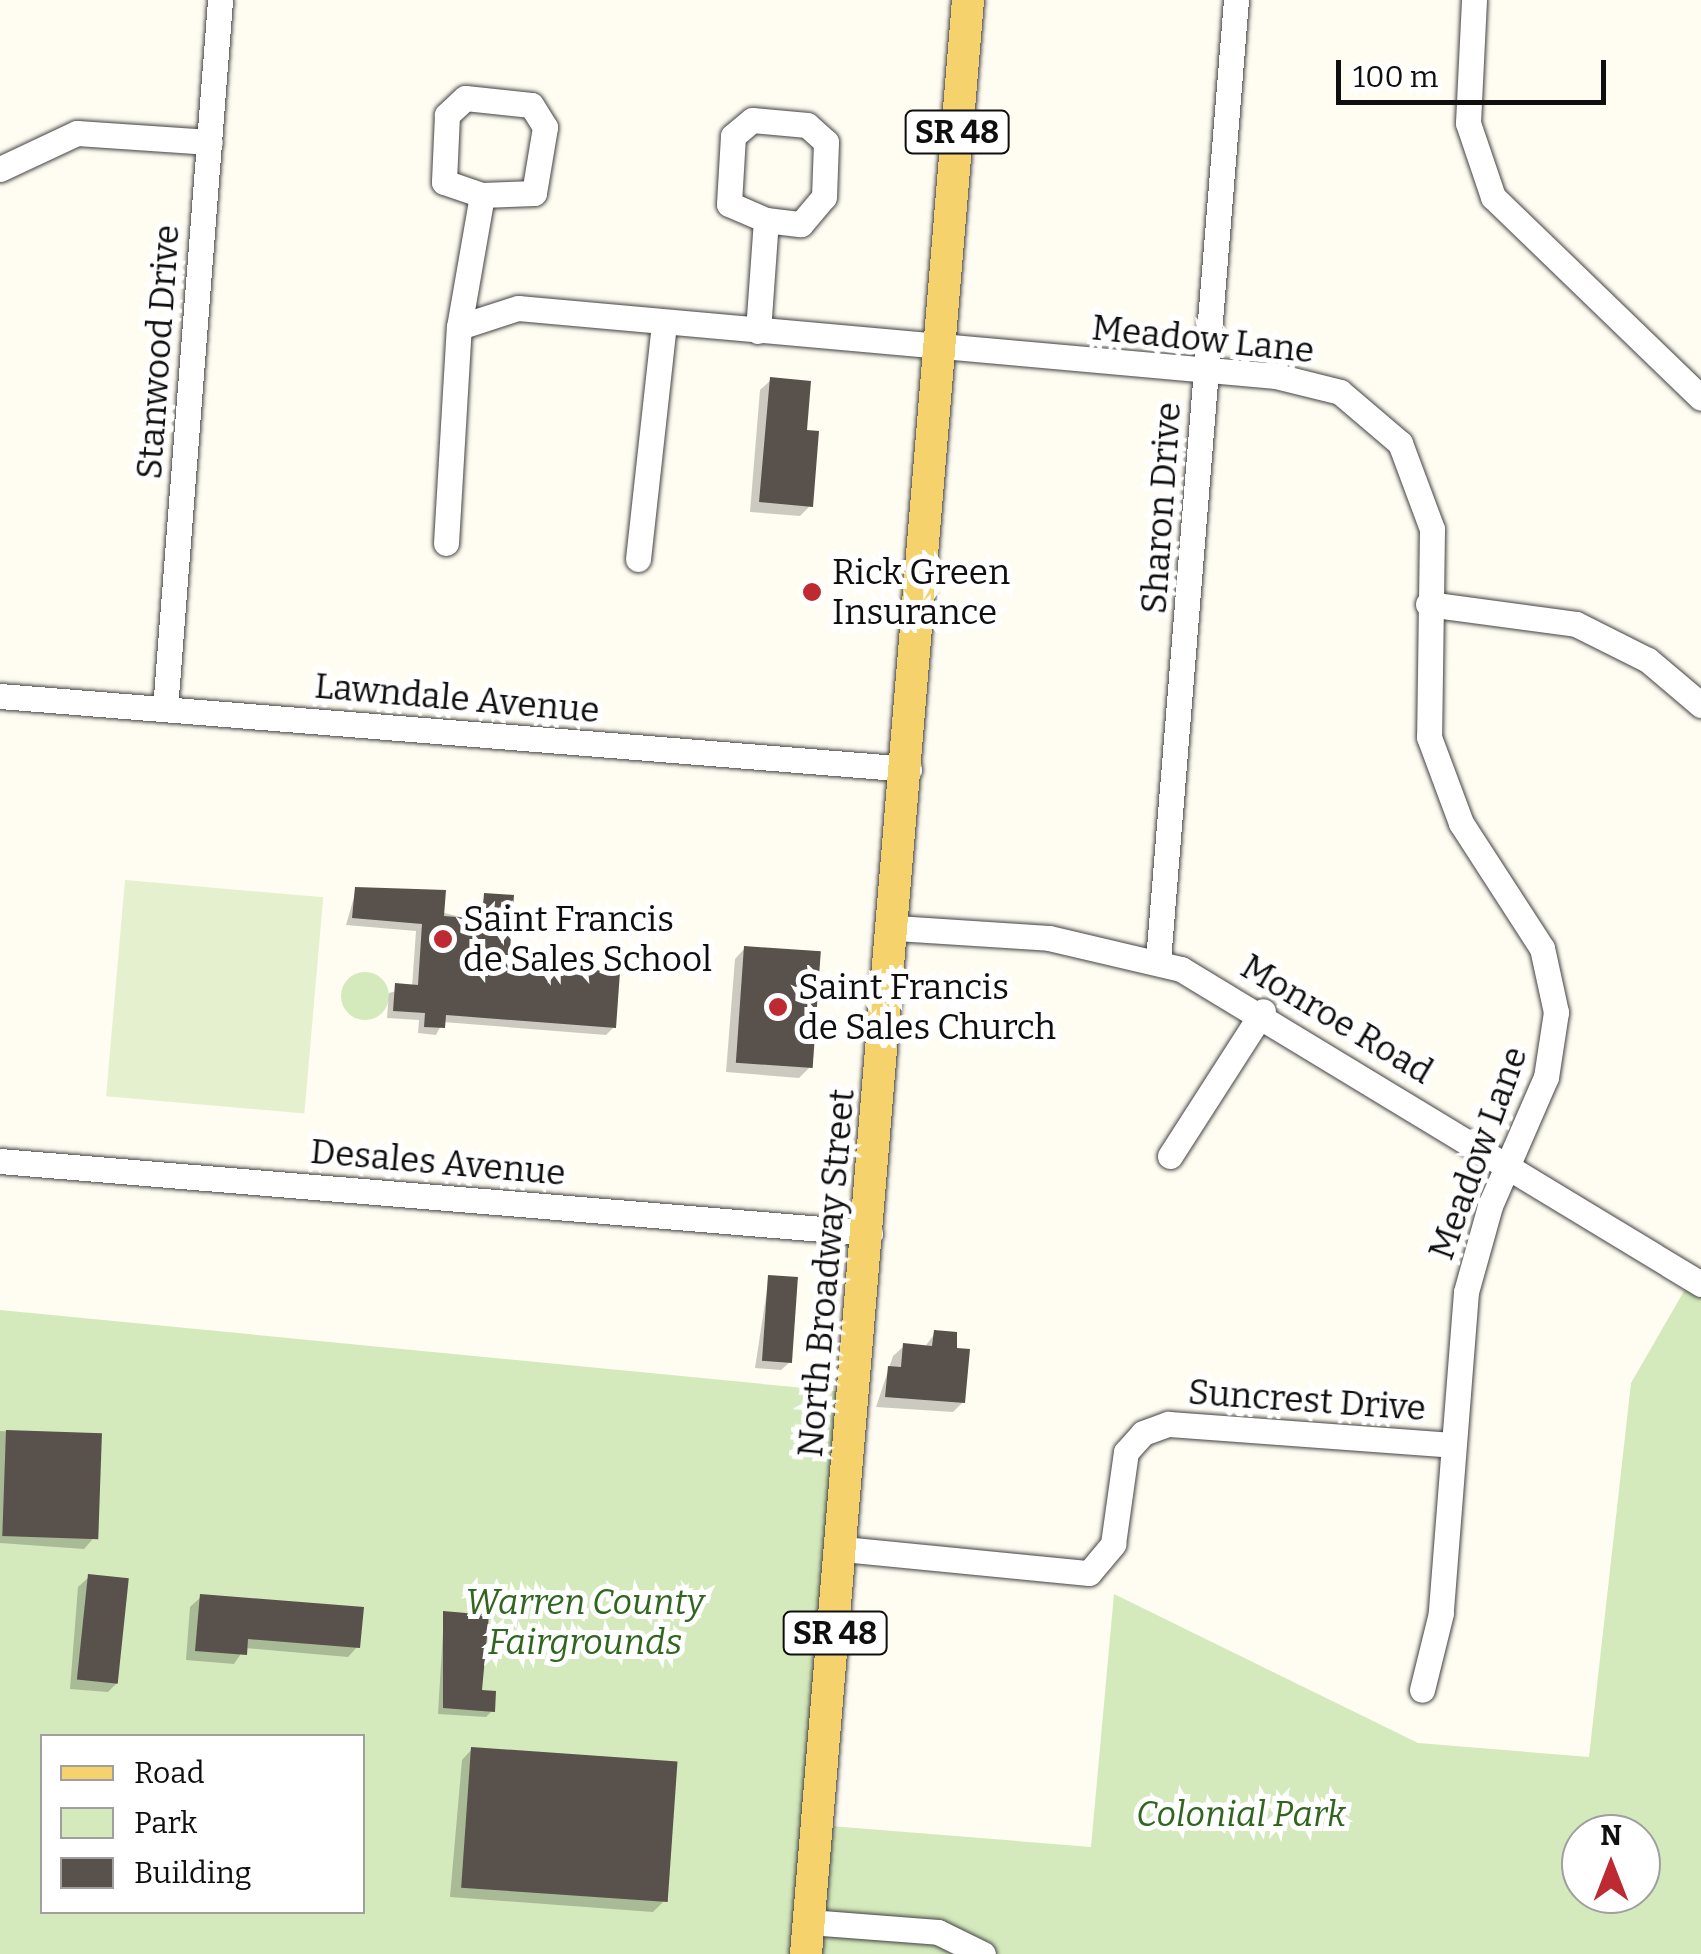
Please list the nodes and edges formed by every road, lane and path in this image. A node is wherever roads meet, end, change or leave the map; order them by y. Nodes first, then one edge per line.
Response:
1 (220, 0) edge
2 (968, 0) edge
3 (1236, 0) edge
4 (1474, 0) edge
5 (210, 142) junction
6 (0, 169) edge
7 (482, 195) junction
8 (766, 220) junction
9 (664, 324) junction
10 (459, 327) junction
11 (758, 330) junction
12 (942, 348) junction
13 (1206, 370) junction
14 (1701, 398) edge
15 (446, 542) dead end
16 (638, 559) dead end
17 (1428, 604) junction
18 (0, 696) edge
19 (1701, 705) edge
20 (165, 710) junction
21 (909, 769) junction
22 (896, 928) junction
23 (1158, 961) junction
24 (1263, 1011) junction
25 (1170, 1156) dead end
26 (0, 1161) edge
27 (1508, 1165) junction
28 (870, 1232) junction
29 (1701, 1284) edge
30 (1453, 1446) junction
31 (844, 1549) junction
32 (1422, 1690) dead end
33 (808, 1938) edge
34 (983, 1954) edge

1 - 5 street, Stanwood Drive
2 - 12 main road, North Broadway Street / SR 48
3 - 13 street, Sharon Drive
4 - 14 street
5 - 6 street
5 - 20 street, Stanwood Drive
7 - 7 street
7 - 10 street
8 - 8 street
8 - 11 street
9 - 10 street, Meadow Lane
9 - 11 street, Meadow Lane
9 - 16 street
10 - 15 street
11 - 12 street, Meadow Lane
12 - 13 street, Meadow Lane
12 - 21 main road, North Broadway Street / SR 48
13 - 17 street, Meadow Lane
13 - 23 street, Sharon Drive
17 - 19 street
17 - 27 street, Meadow Lane
18 - 20 street, Lawndale Avenue
20 - 21 street, Lawndale Avenue
21 - 22 main road, North Broadway Street / SR 48
22 - 23 street, Monroe Road
22 - 28 main road, North Broadway Street / SR 48
23 - 24 street, Monroe Road
24 - 25 street
24 - 27 street, Monroe Road
26 - 28 street, Desales Avenue
27 - 29 street, Monroe Road
27 - 30 street, Meadow Lane
28 - 31 main road, North Broadway Street / SR 48
30 - 31 street, Suncrest Drive
30 - 32 street, Meadow Lane
31 - 33 main road, North Broadway Street / SR 48
33 - 34 street

